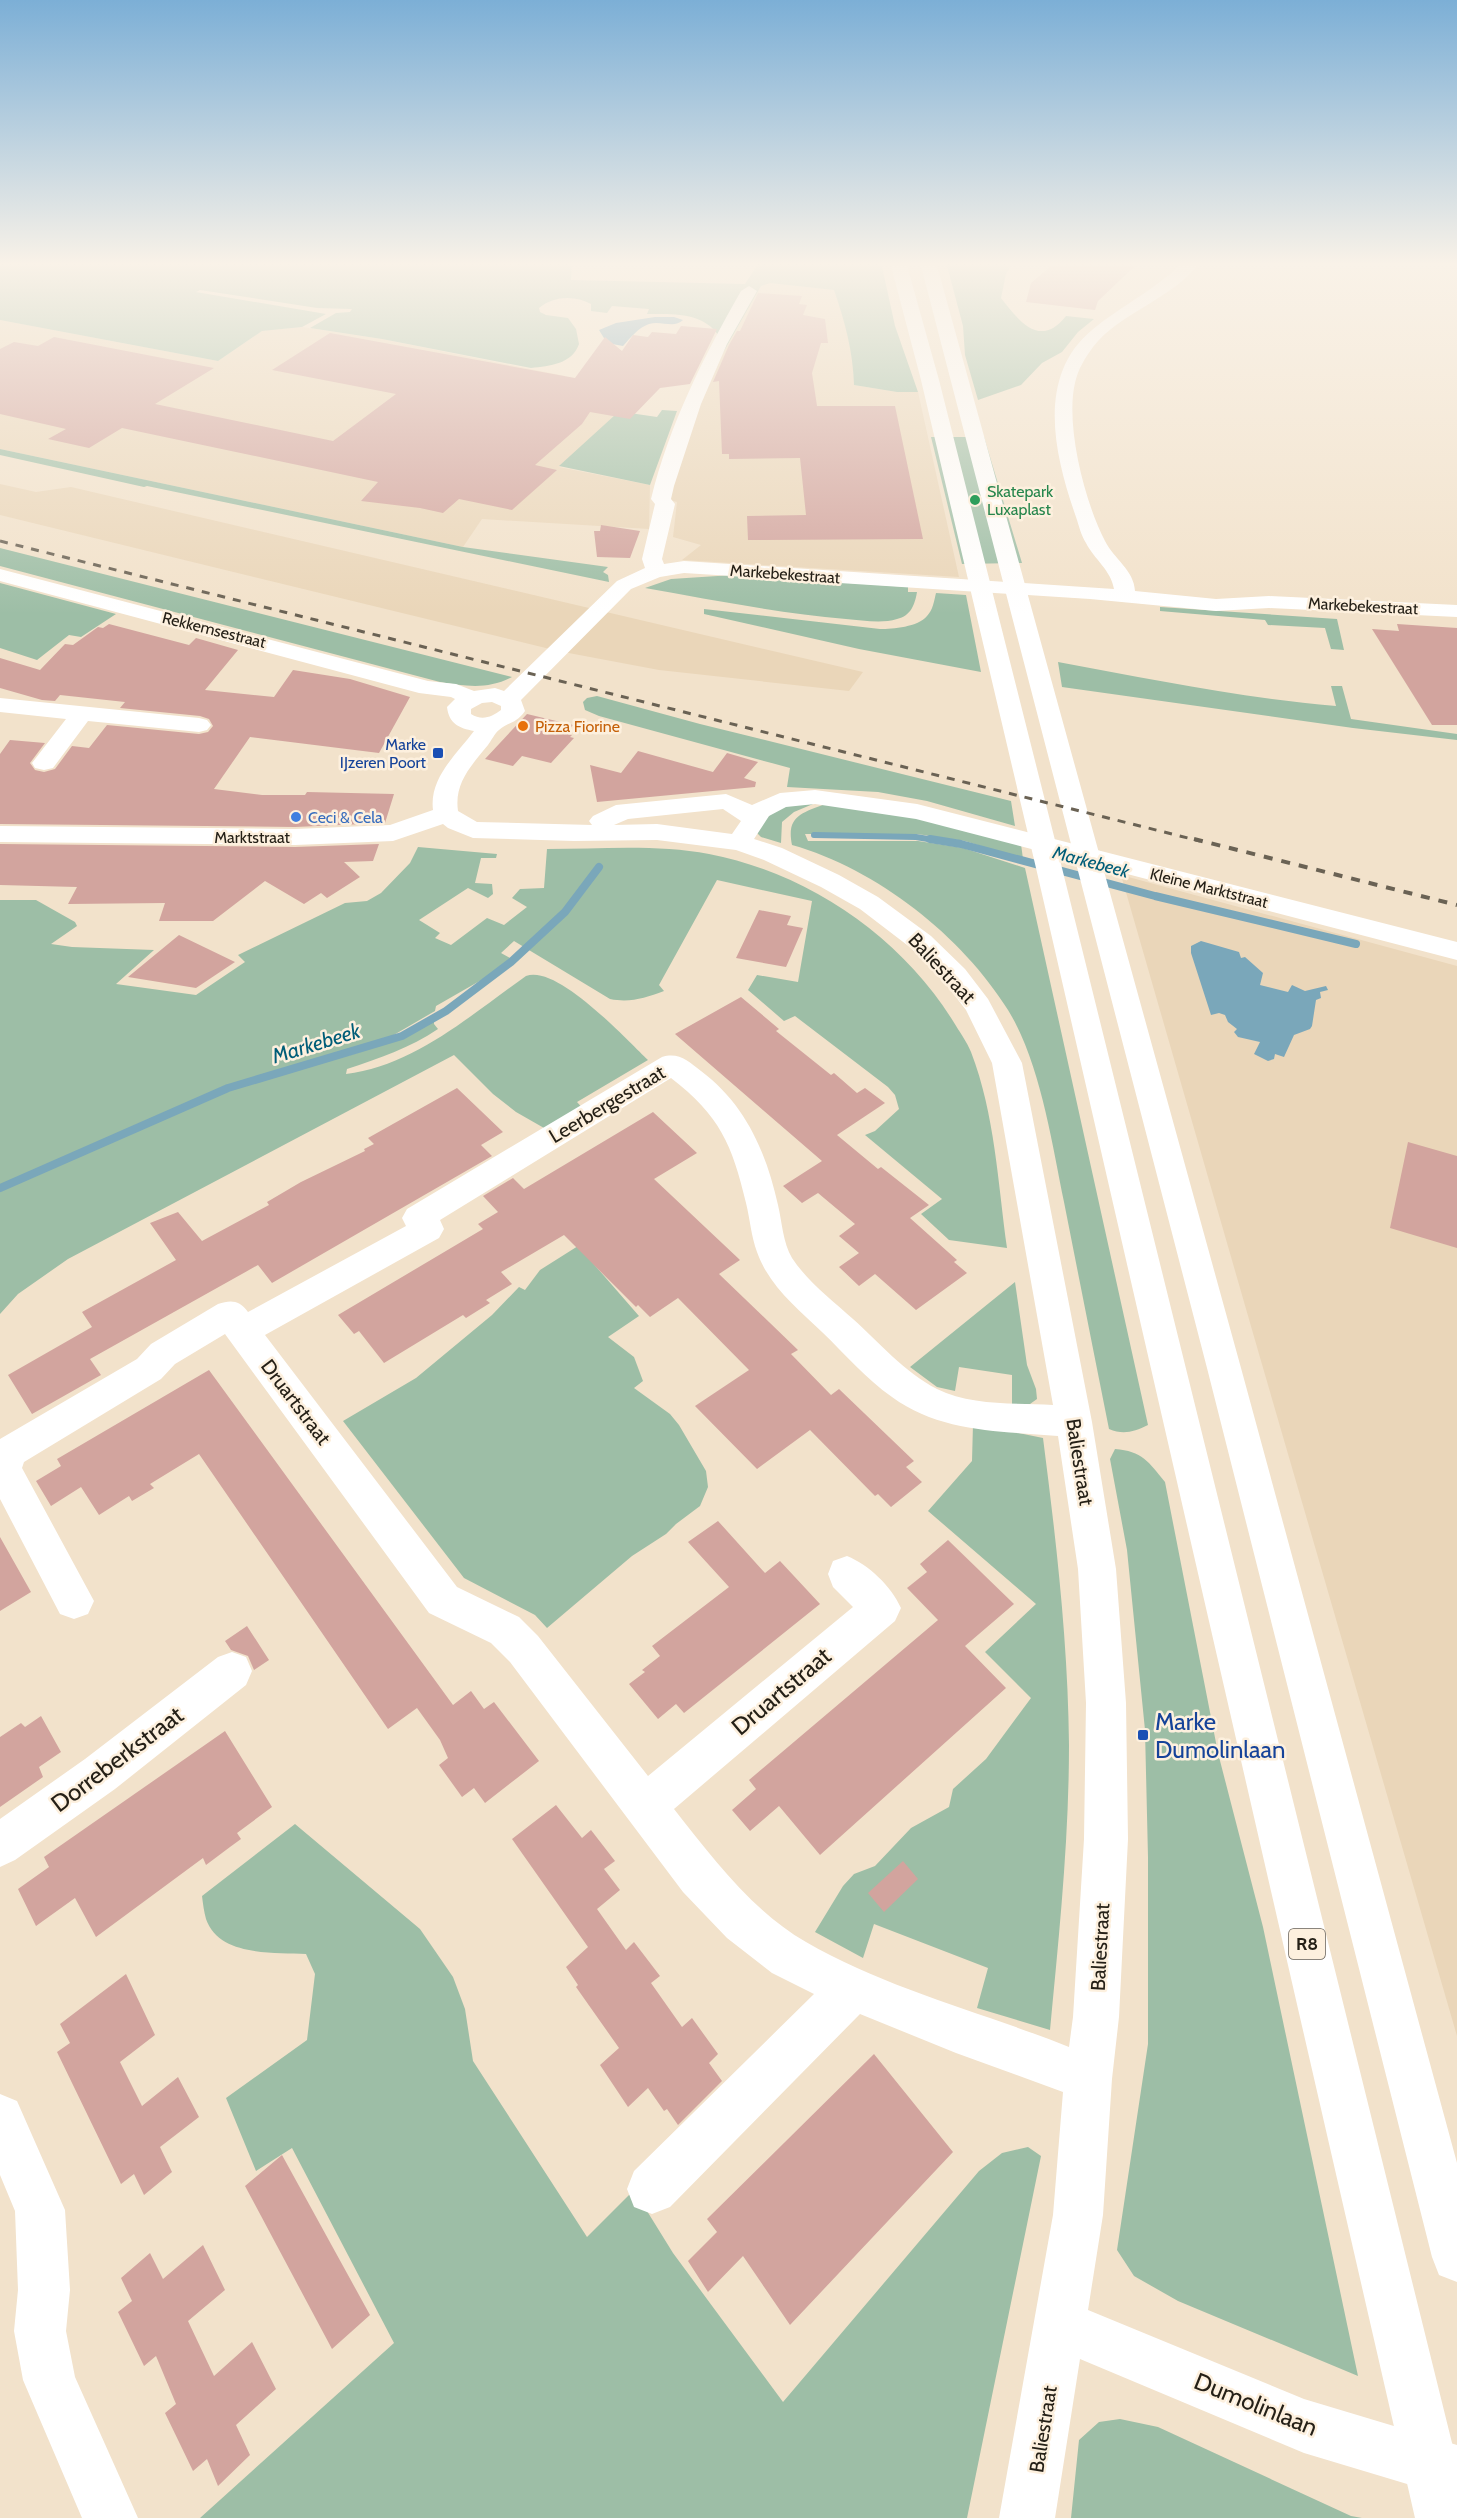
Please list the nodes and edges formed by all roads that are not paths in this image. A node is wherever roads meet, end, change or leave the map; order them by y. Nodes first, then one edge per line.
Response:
1 (703, 380) edge
2 (944, 380) joint
3 (1066, 380) edge
4 (1095, 544) junction
5 (656, 570) junction
6 (0, 575) edge
7 (1090, 593) junction
8 (1122, 594) junction
9 (1457, 611) edge
10 (507, 700) junction
11 (1, 706) edge
12 (82, 713) junction
13 (473, 713) junction
14 (200, 725) dead end
15 (44, 763) dead end
16 (447, 814) junction
17 (598, 831) junction
18 (746, 831) junction
19 (0, 834) edge
20 (1457, 951) edge
21 (242, 1331) junction
22 (1074, 1422) junction
23 (846, 1574) dead end
24 (74, 1601) dead end
25 (232, 1671) dead end
26 (645, 1806) junction
27 (0, 1845) edge
28 (853, 1988) junction
29 (1088, 2079) junction
30 (0, 2118) edge
31 (652, 2188) dead end
32 (1457, 2257) edge
33 (1060, 2325) junction
34 (1457, 2472) edge
35 (110, 2518) edge
36 (1027, 2518) edge
37 (1443, 2518) edge

1 - 5 main road
2 - 32 main road, R8
2 - 37 main road, R8
3 - 4 main road
4 - 7 main road
4 - 8 main road
5 - 7 main road, Markebekestraat
5 - 10 main road, Markebekestraat
6 - 13 main road, Rekkemsestraat
7 - 8 main road, Markebekestraat
8 - 9 main road, Markebekestraat
10 - 13 main road
10 - 13 main road
11 - 12 main road
12 - 14 main road
12 - 15 main road
13 - 16 main road
16 - 17 main road, Baliestraat
16 - 19 main road, Marktstraat
17 - 18 main road, Baliestraat
17 - 18 main road
18 - 20 main road, Kleine Marktstraat
18 - 22 main road, Baliestraat
21 - 22 main road, Leerbergestraat
21 - 24 main road, Druartstraat
21 - 26 main road, Druartstraat
22 - 29 main road, Baliestraat
23 - 26 main road, Druartstraat
25 - 27 main road, Dorreberkstraat
26 - 28 main road, Druartstraat
28 - 29 main road, Druartstraat
28 - 31 main road
29 - 33 main road, Baliestraat
30 - 35 main road
33 - 34 main road, Dumolinlaan
33 - 36 main road, Baliestraat

